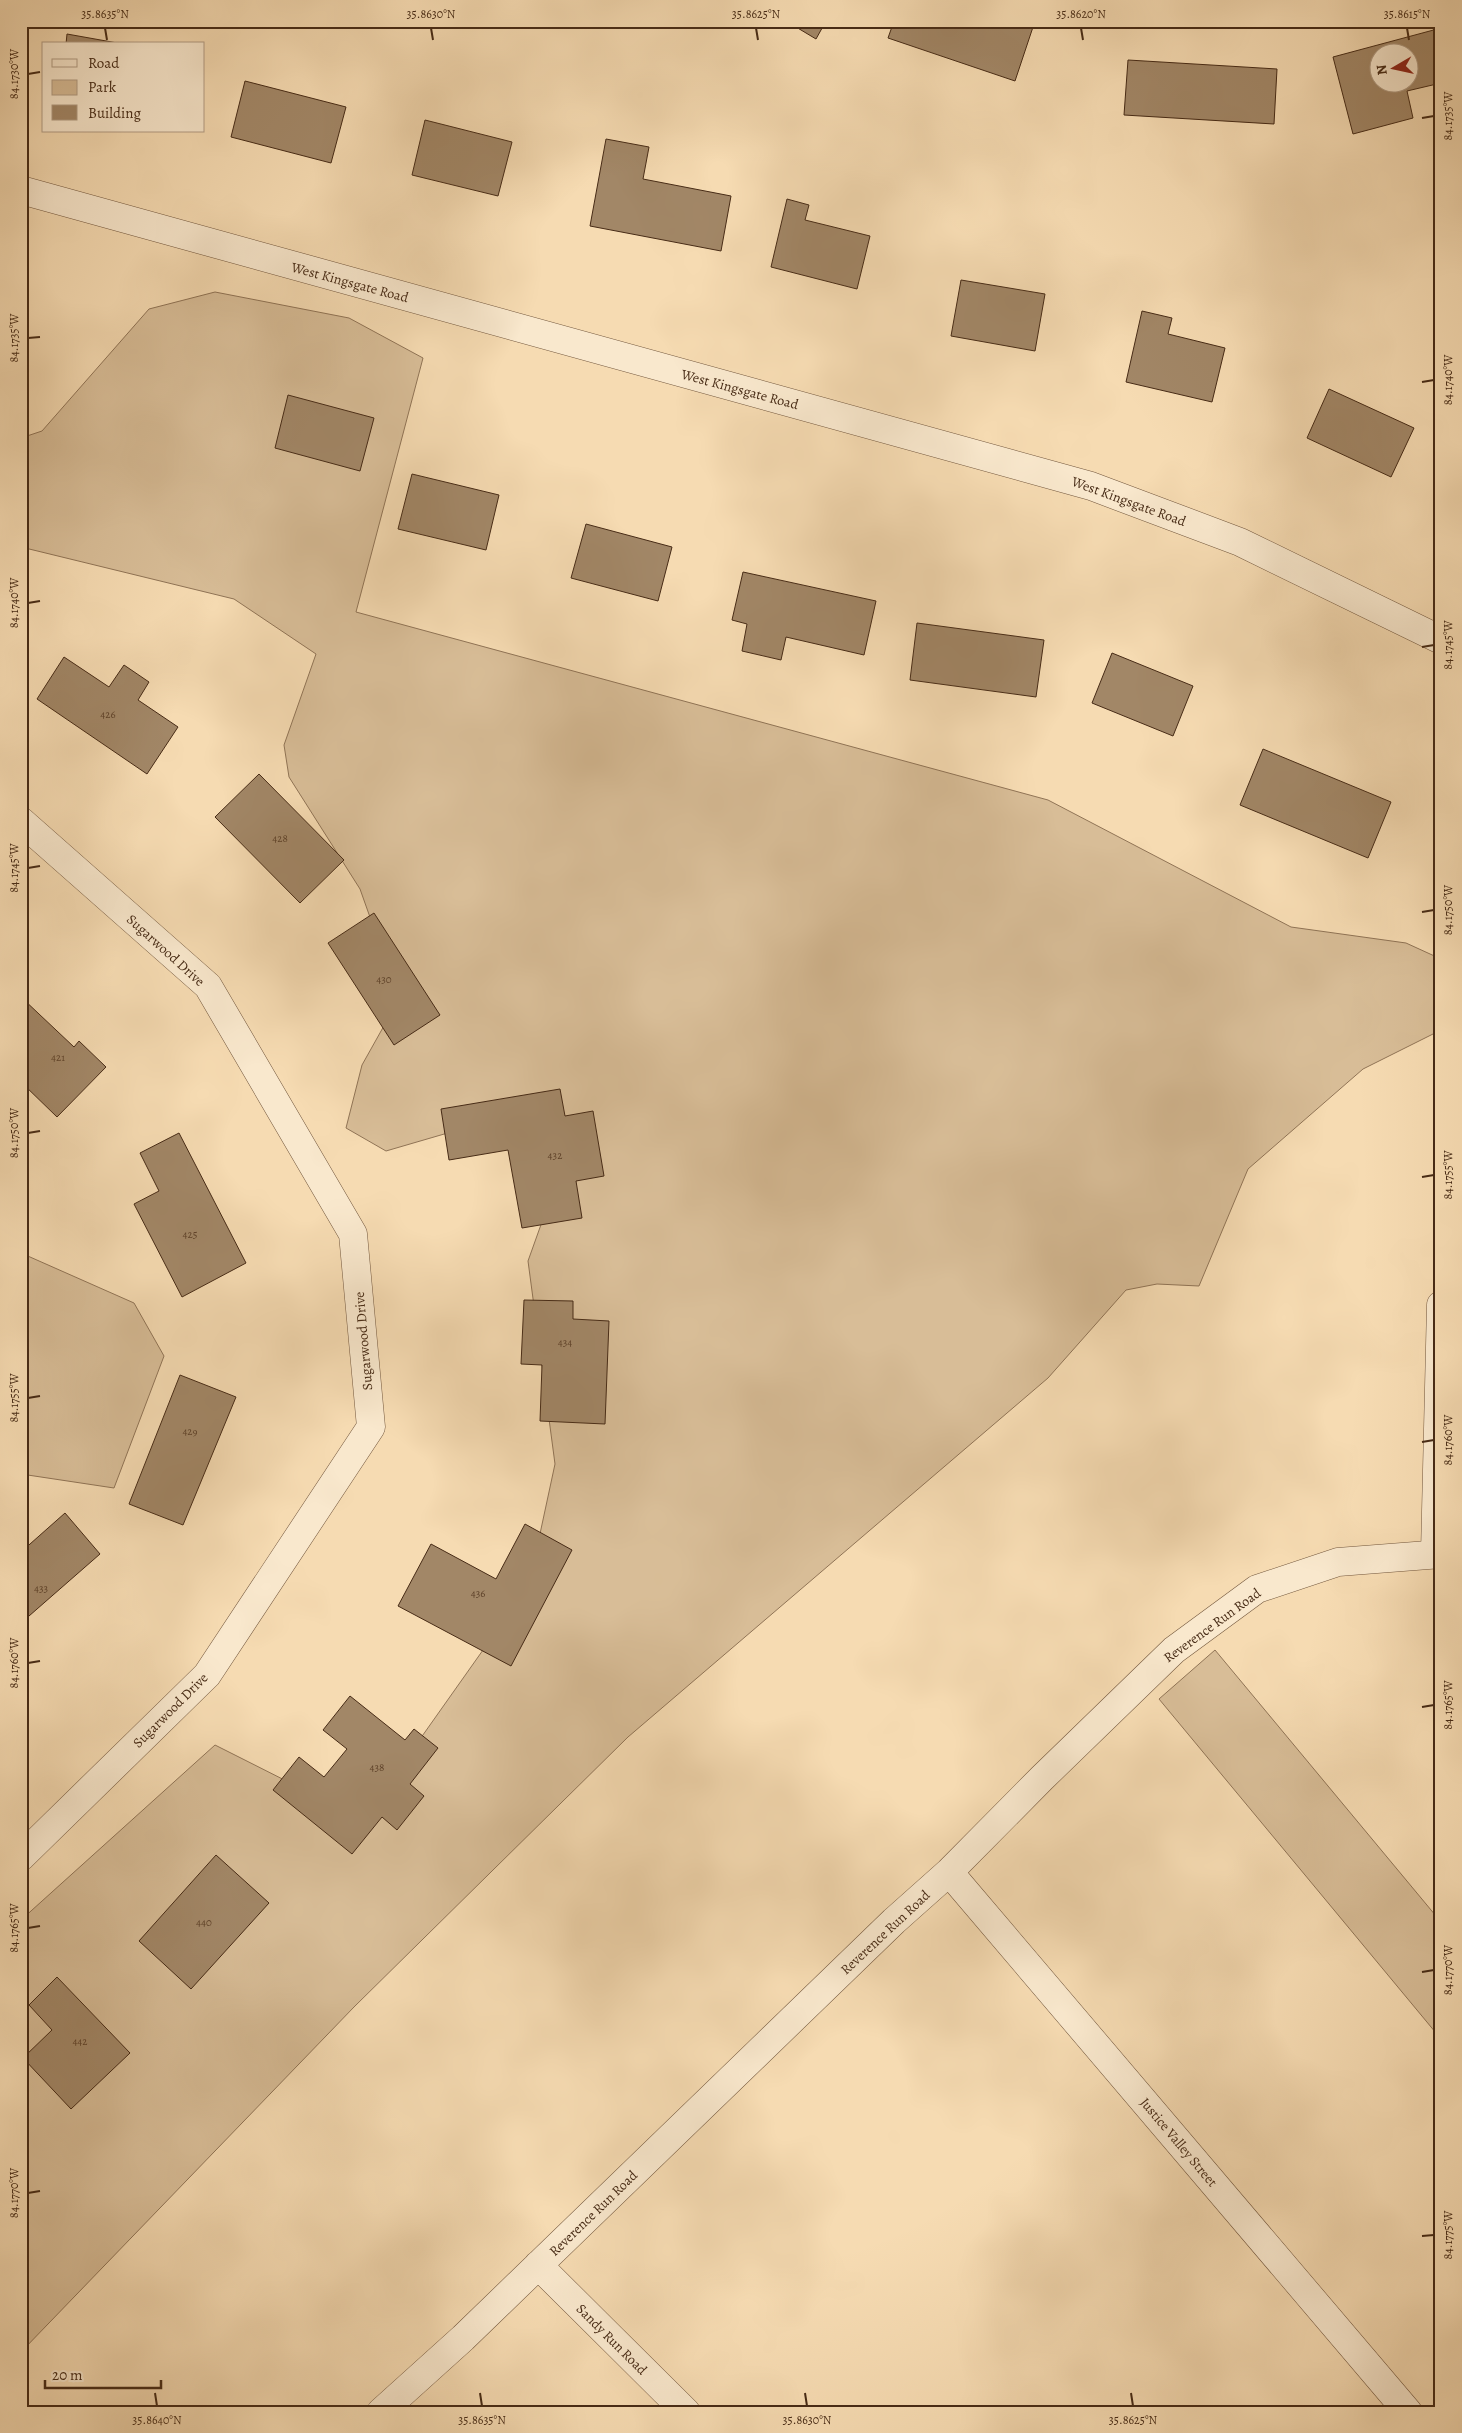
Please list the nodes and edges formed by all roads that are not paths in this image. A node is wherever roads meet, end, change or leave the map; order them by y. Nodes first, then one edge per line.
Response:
1 (21, 190) edge
2 (1441, 640) edge
3 (21, 821) edge
4 (1441, 1305) edge
5 (1438, 1554) edge
6 (21, 1857) edge
7 (949, 1872) junction
8 (538, 2265) junction
9 (381, 2412) edge
10 (686, 2412) edge
11 (1408, 2412) edge

1 - 2 street, West Kingsgate Road
3 - 6 street, Sugarwood Drive
4 - 5 street
5 - 7 street, Reverence Run Road
7 - 8 street, Reverence Run Road
7 - 11 street, Justice Valley Street
8 - 9 street, Reverence Run Road
8 - 10 street, Sandy Run Road

